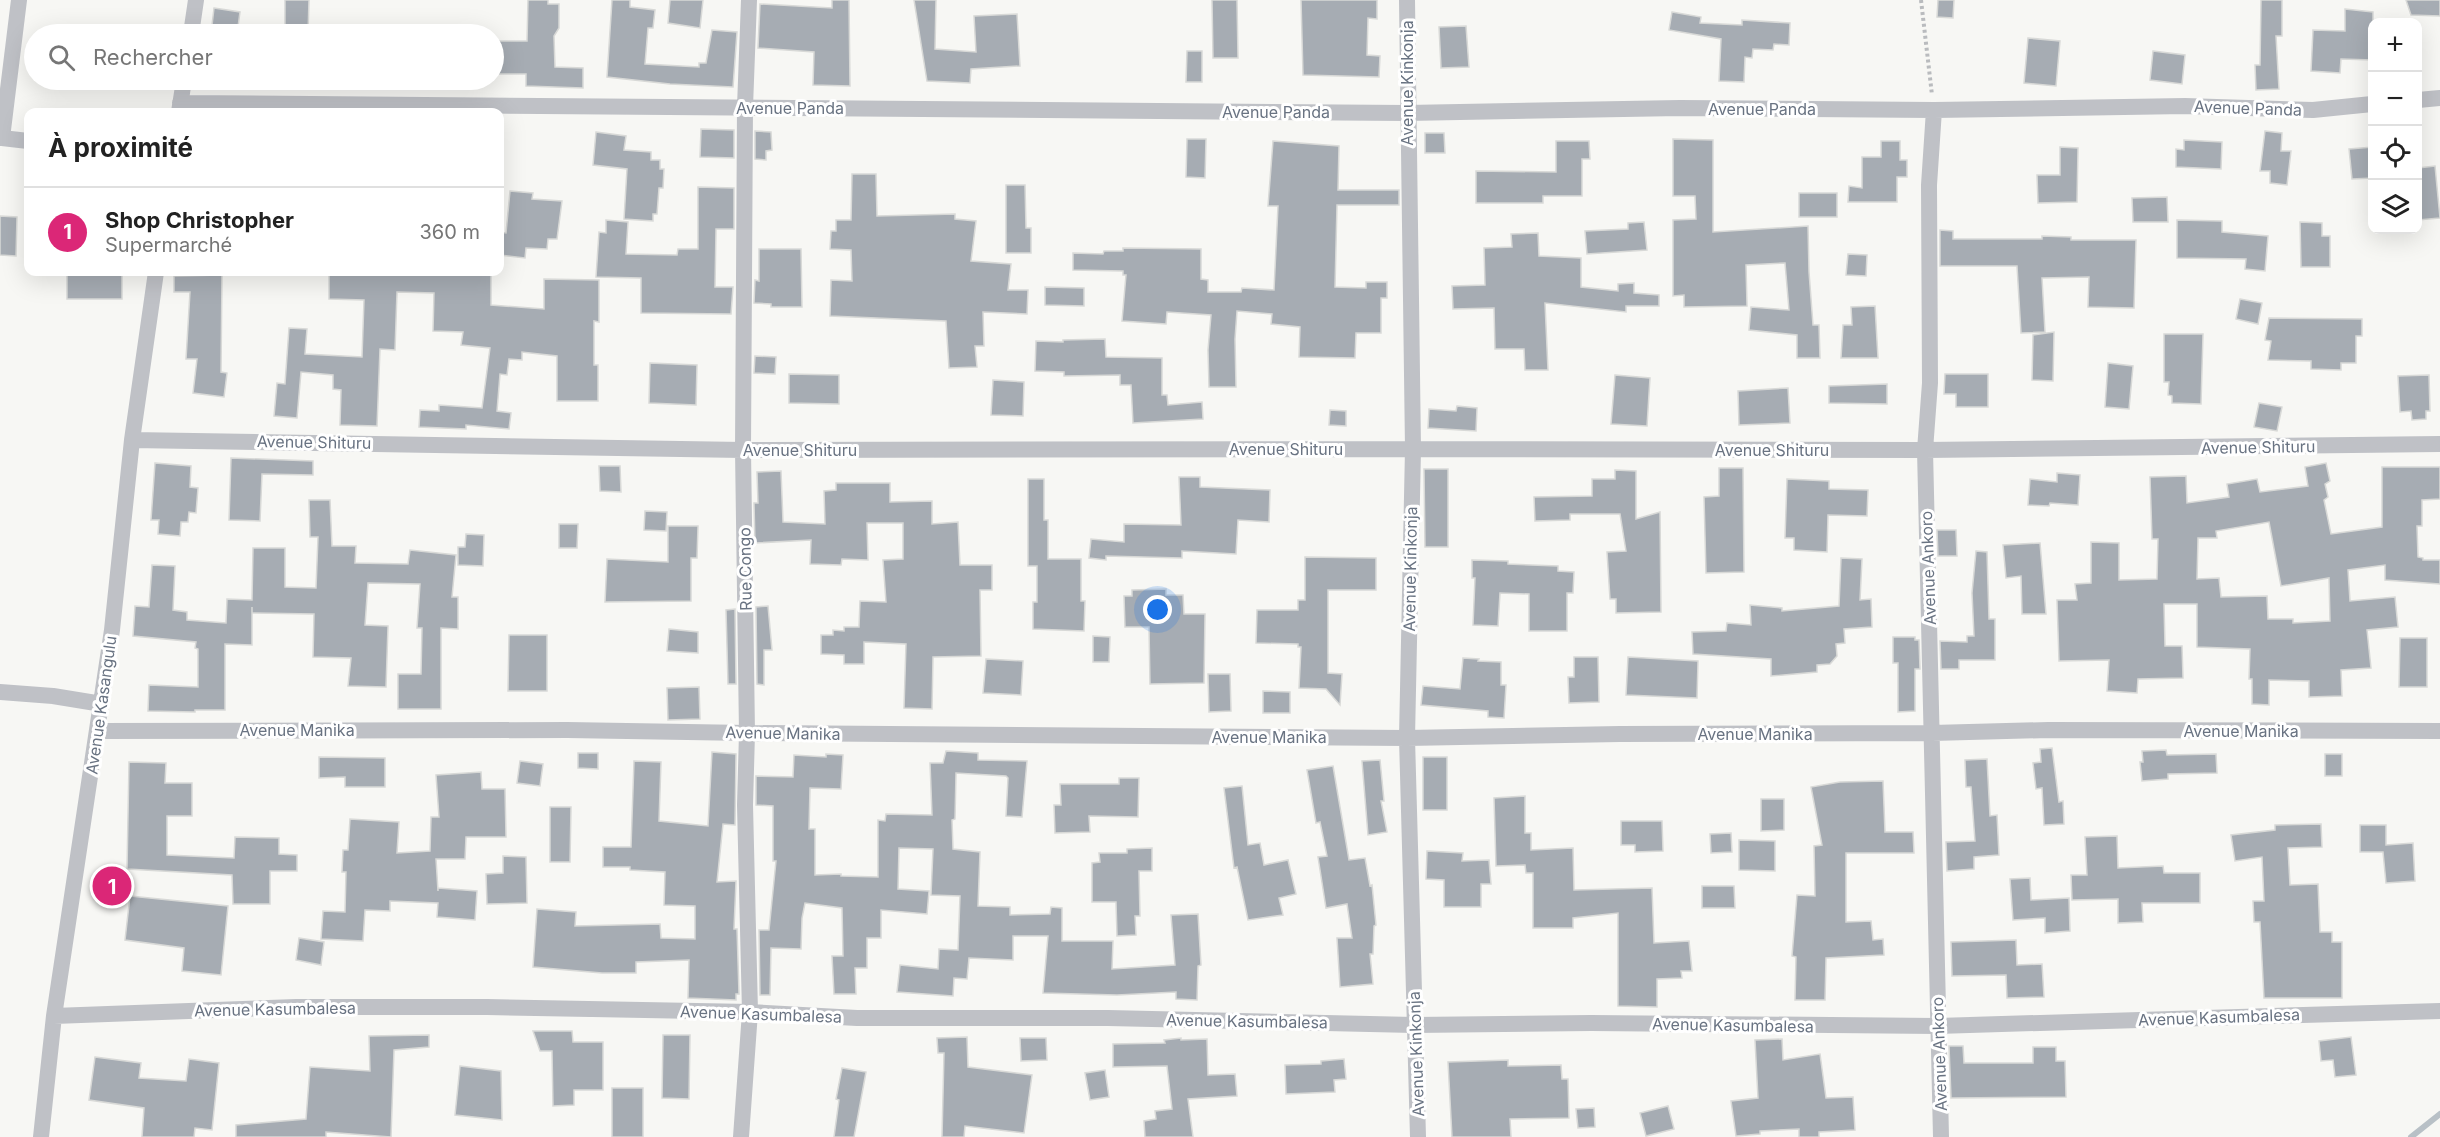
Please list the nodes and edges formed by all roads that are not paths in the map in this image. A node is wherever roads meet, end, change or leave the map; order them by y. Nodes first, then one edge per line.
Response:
1 (19, 0) edge
2 (196, 0) edge
3 (749, 0) edge
4 (1407, 0) edge
5 (192, 24) edge
6 (182, 90) edge
7 (2440, 98) edge
8 (2422, 100) edge
9 (2368, 104) edge
10 (745, 107) junction
11 (179, 108) edge
12 (1934, 110) junction
13 (1407, 113) junction
14 (1, 138) edge
15 (24, 141) edge
16 (155, 276) edge
17 (132, 440) junction
18 (2440, 444) edge
19 (1413, 449) junction
20 (743, 450) junction
21 (1925, 450) junction
22 (0, 692) edge
23 (102, 704) junction
24 (97, 730) junction
25 (2440, 731) edge
26 (747, 733) junction
27 (1932, 733) junction
28 (1407, 738) junction
29 (2440, 1011) edge
30 (750, 1012) junction
31 (54, 1016) junction
32 (1414, 1025) junction
33 (1937, 1026) junction
34 (41, 1137) edge
35 (741, 1137) edge
36 (1418, 1137) edge
37 (1941, 1137) edge

1 - 14 street
2 - 5 street
3 - 10 street, Rue Congo
4 - 13 street, Avenue Kinkonja
6 - 11 street
7 - 8 street
9 - 12 street, Avenue Panda
10 - 11 street, Avenue Panda
10 - 13 street, Avenue Panda
10 - 20 street, Rue Congo
12 - 13 street, Avenue Panda
12 - 21 street, Avenue Ankoro
13 - 19 street, Avenue Kinkonja
14 - 15 street
16 - 17 street, Avenue Kasangulu
17 - 20 street, Avenue Shituru
17 - 23 street, Avenue Kasangulu
18 - 21 street, Avenue Shituru
19 - 20 street, Avenue Shituru
19 - 21 street, Avenue Shituru
19 - 28 street, Avenue Kinkonja
20 - 26 street, Rue Congo
21 - 27 street, Avenue Ankoro
22 - 23 street
23 - 24 street, Avenue Kasangulu
24 - 26 street, Avenue Manika
24 - 31 street, Avenue Kasangulu
25 - 27 street, Avenue Manika
26 - 28 street, Avenue Manika
26 - 30 street, Rue Congo
27 - 28 street, Avenue Manika
27 - 33 street, Avenue Ankoro
28 - 32 street, Avenue Kinkonja
29 - 33 street, Avenue Kasumbalesa
30 - 31 street, Avenue Kasumbalesa
30 - 32 street, Avenue Kasumbalesa
30 - 35 street, Rue Congo
31 - 34 street, Avenue Kasangulu
32 - 33 street, Avenue Kasumbalesa
32 - 36 street, Avenue Kinkonja
33 - 37 street, Avenue Ankoro

